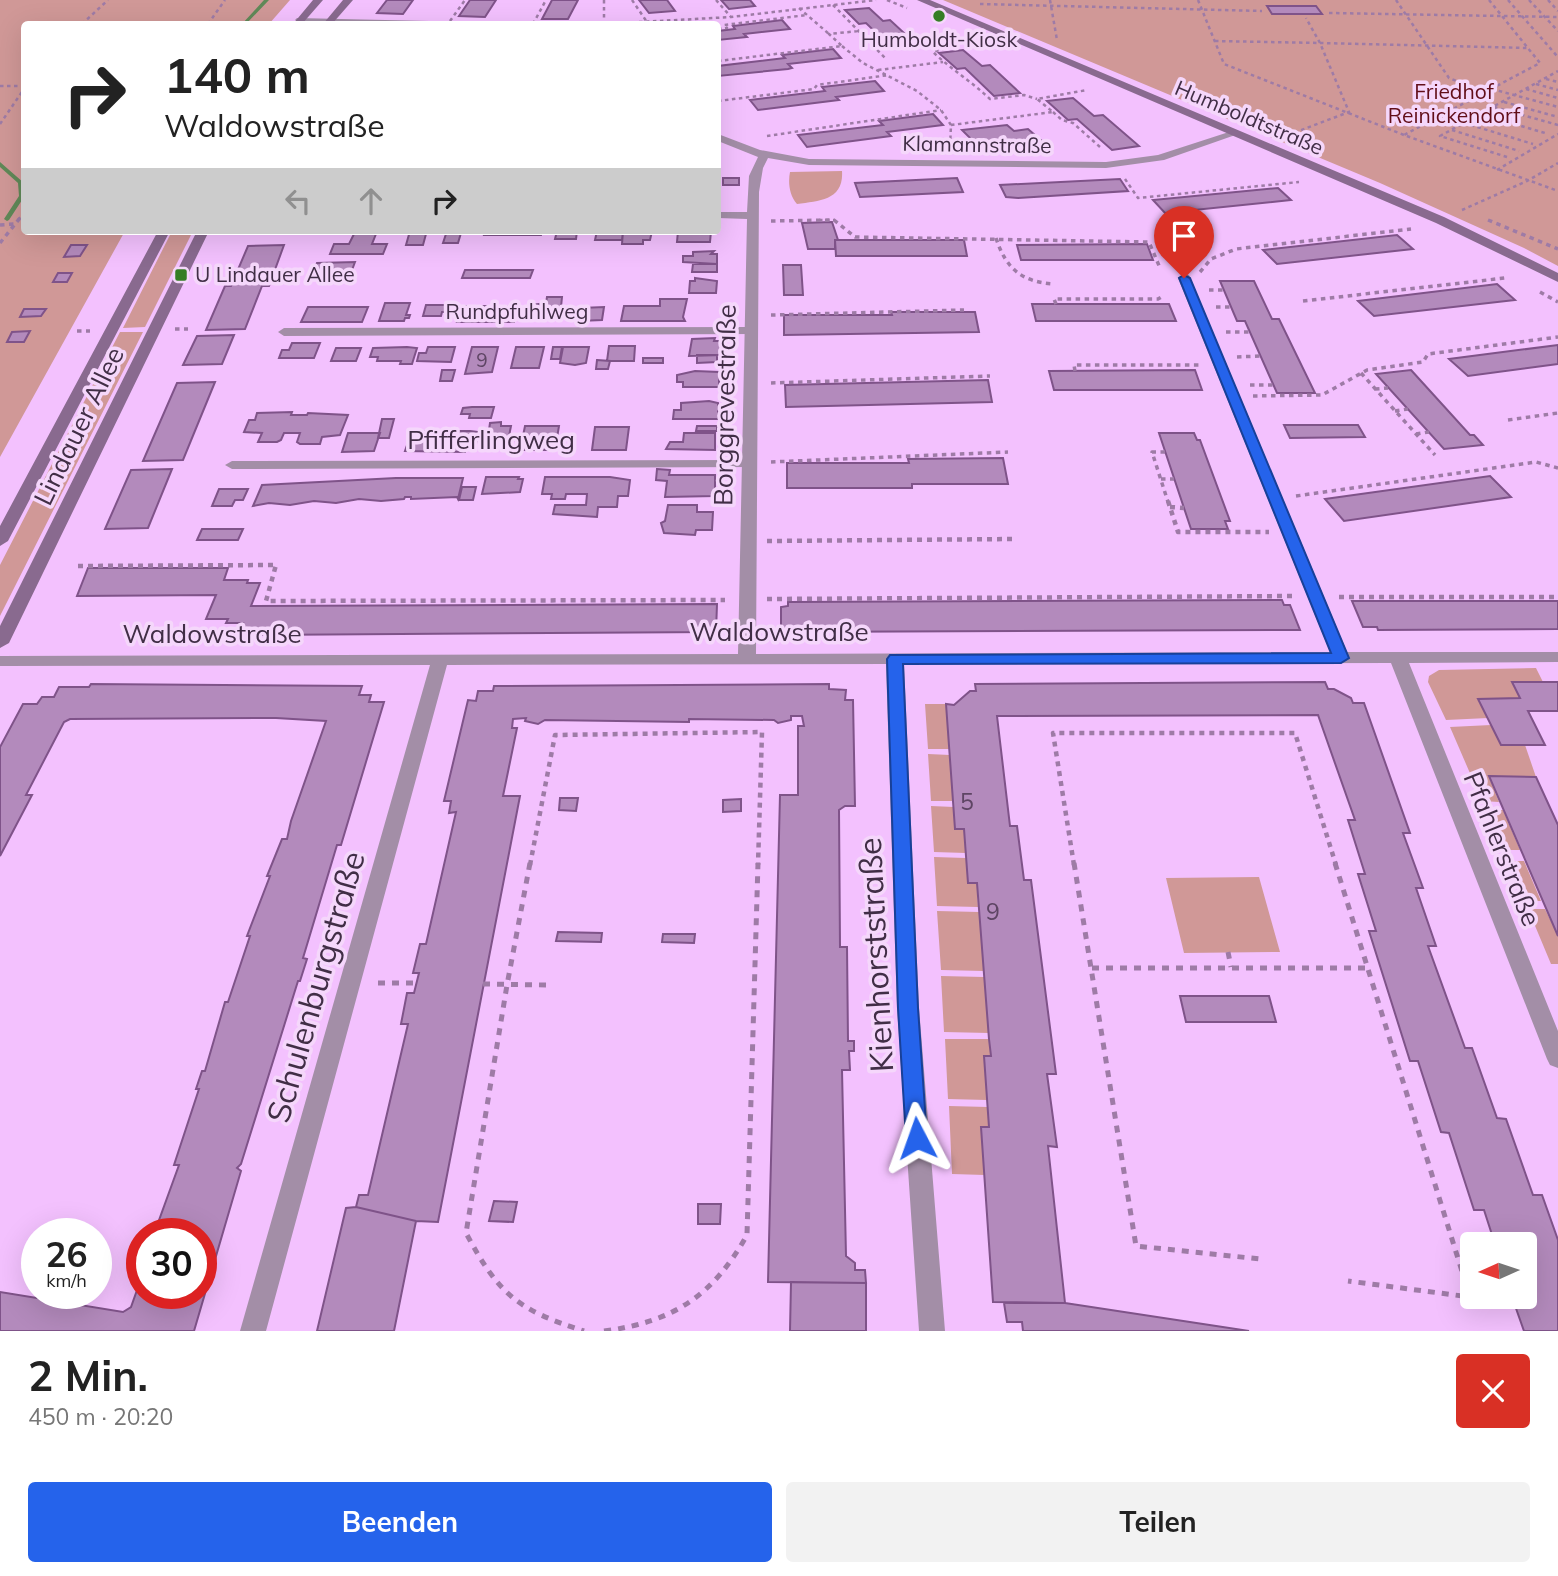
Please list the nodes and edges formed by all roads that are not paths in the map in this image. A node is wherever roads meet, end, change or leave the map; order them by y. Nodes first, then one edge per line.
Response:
1 (318, 0) edge
2 (348, 0) edge
3 (922, 0) edge
4 (299, 21) edge
5 (331, 21) edge
6 (1236, 133) junction
7 (721, 138) edge
8 (765, 155) junction
9 (721, 215) edge
10 (760, 219) junction
11 (162, 235) edge
12 (201, 235) edge
13 (1184, 278) dead end
14 (1558, 278) edge
15 (751, 331) junction
16 (284, 332) dead end
17 (749, 464) junction
18 (232, 465) dead end
19 (0, 541) edge
20 (0, 643) edge
21 (1558, 657) edge
22 (747, 658) junction
23 (1341, 658) junction
24 (1398, 658) junction
25 (895, 659) junction
26 (440, 660) junction
27 (0, 661) edge
28 (1557, 1055) edge
29 (253, 1331) edge
30 (932, 1331) edge

1 - 4 main road
2 - 5 main road
3 - 6 main road, Humboldtstraße
6 - 8 street, Klamannstraße
6 - 14 main road, Humboldtstraße
7 - 8 street, Klamannstraße
8 - 10 street, Borggrevestraße
9 - 10 street
10 - 15 street, Borggrevestraße
11 - 19 main road, Lindauer Allee
12 - 20 main road, Lindauer Allee
13 - 23 street
15 - 16 lane, Rundpfuhlweg
15 - 17 street, Borggrevestraße
17 - 18 lane, Pfifferlingweg
17 - 22 street, Borggrevestraße
21 - 24 street, Waldowstraße
22 - 25 street, Waldowstraße
22 - 26 street, Waldowstraße
23 - 24 street, Waldowstraße
23 - 25 street, Waldowstraße
24 - 28 street, Pfahlerstraße
25 - 30 street, Kienhorststraße
26 - 27 street, Waldowstraße
26 - 29 street, Schulenburgstraße

